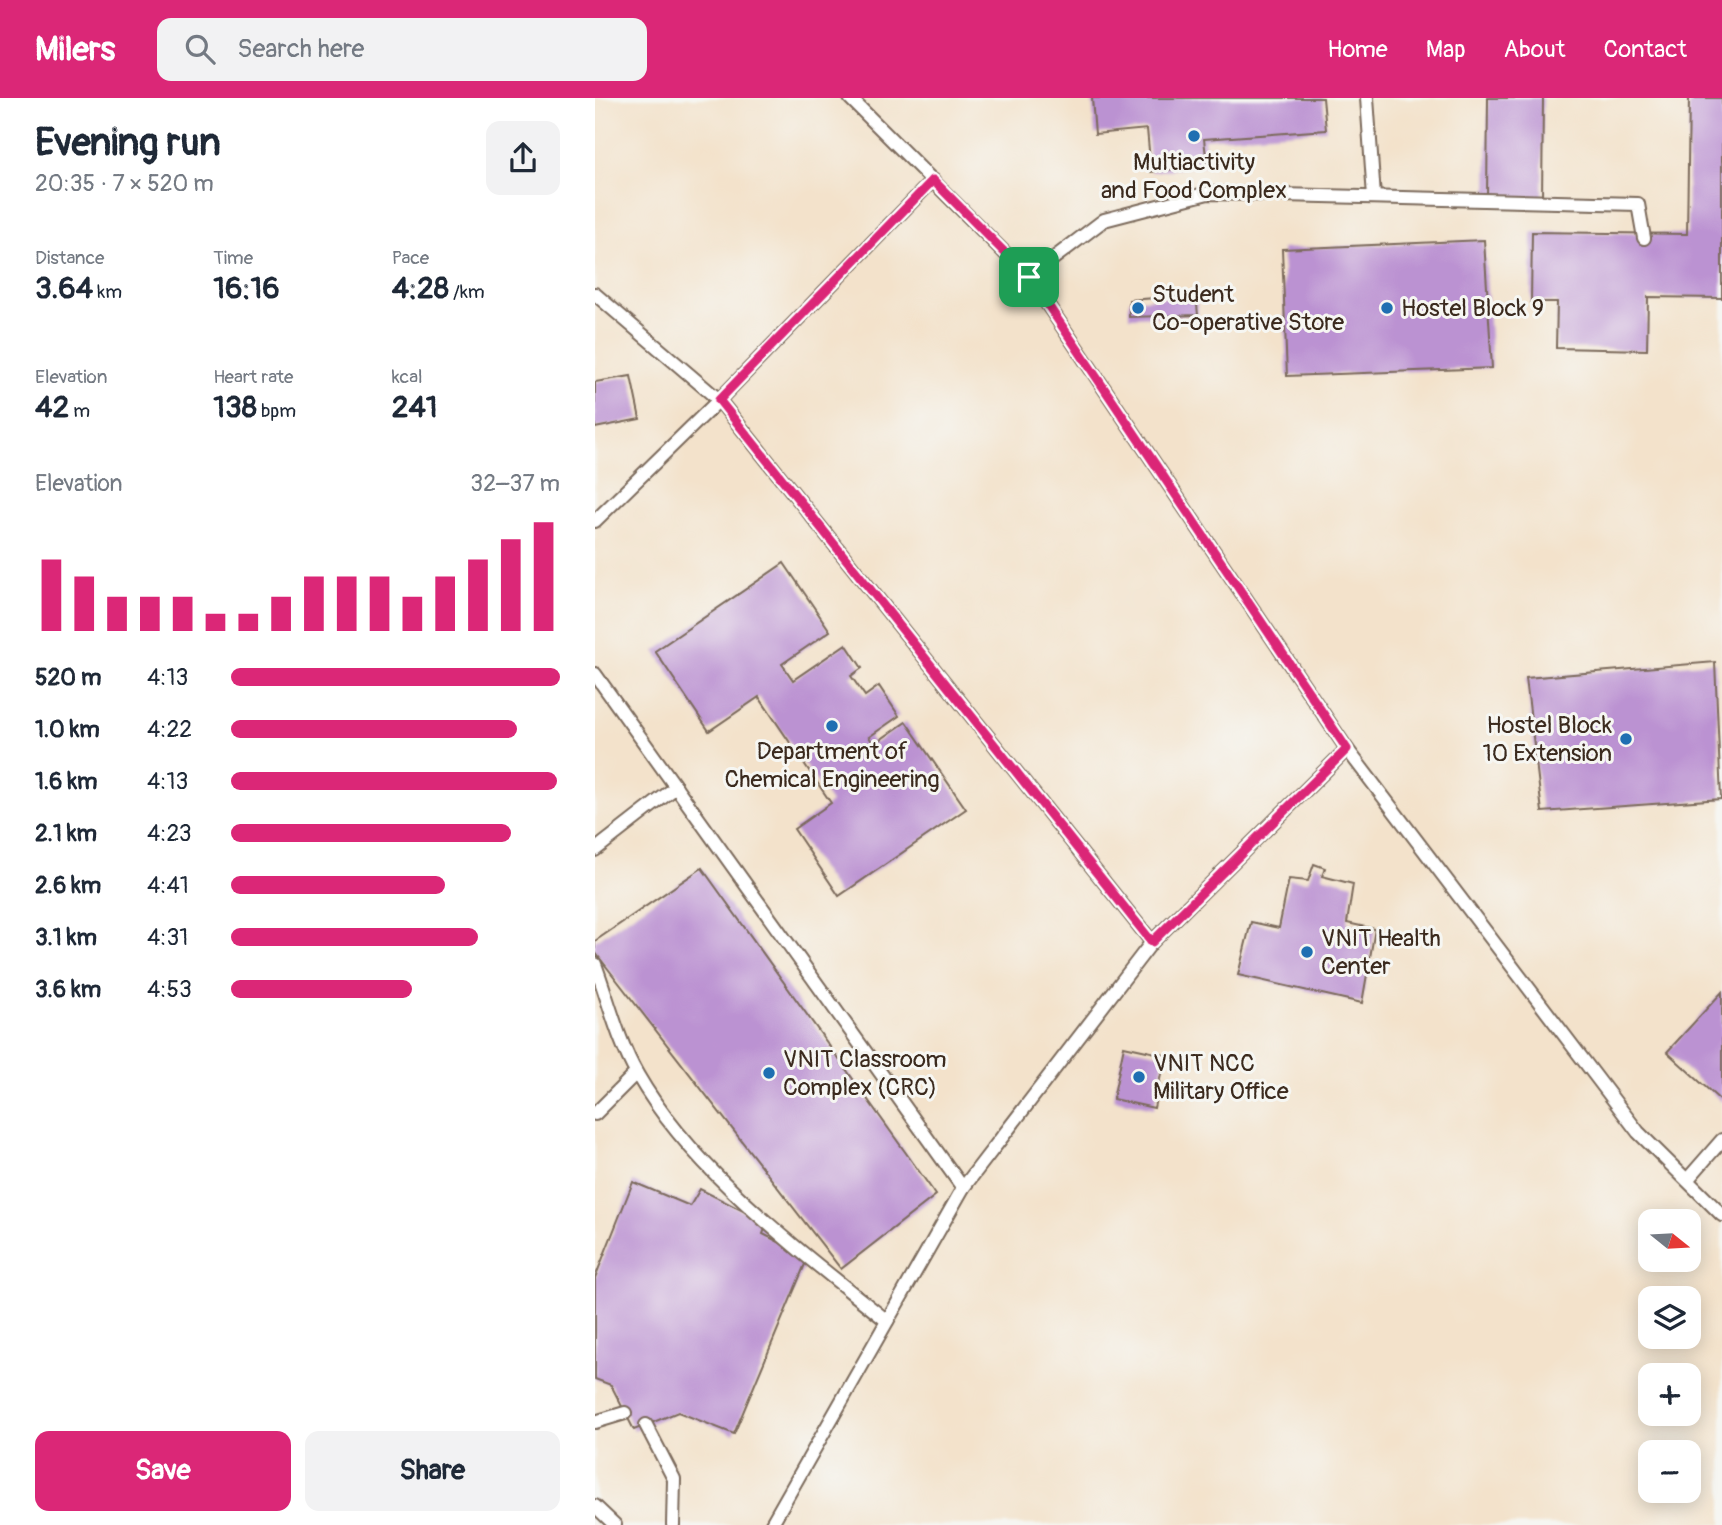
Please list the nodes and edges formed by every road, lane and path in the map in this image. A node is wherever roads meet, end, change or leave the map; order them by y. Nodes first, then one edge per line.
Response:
1 (850, 98) edge
2 (1367, 98) edge
3 (933, 180) junction
4 (1374, 197) junction
5 (1644, 238) dead end
6 (1029, 277) junction
7 (595, 294) edge
8 (719, 400) junction
9 (595, 521) edge
10 (595, 674) edge
11 (1347, 749) junction
12 (676, 787) junction
13 (595, 850) edge
14 (1152, 942) junction
15 (595, 964) edge
16 (636, 1073) junction
17 (595, 1114) edge
18 (1722, 1140) edge
19 (1687, 1180) junction
20 (963, 1188) junction
21 (1722, 1215) edge
22 (887, 1321) junction
23 (625, 1413) dead end
24 (595, 1422) edge
25 (646, 1425) dead end
26 (595, 1506) edge
27 (615, 1525) edge
28 (673, 1525) edge
29 (771, 1525) edge

1 - 3 lane
2 - 4 lane
3 - 6 lane
3 - 8 lane
4 - 5 lane
4 - 6 lane
6 - 11 lane
7 - 8 lane
8 - 9 lane
8 - 14 lane
10 - 12 lane
11 - 14 lane
11 - 19 lane
12 - 13 lane
12 - 20 lane
14 - 20 lane
15 - 16 lane
16 - 17 lane
16 - 22 lane
18 - 19 lane
19 - 21 lane
20 - 22 lane
22 - 29 lane
23 - 24 lane
25 - 28 lane
26 - 27 lane

